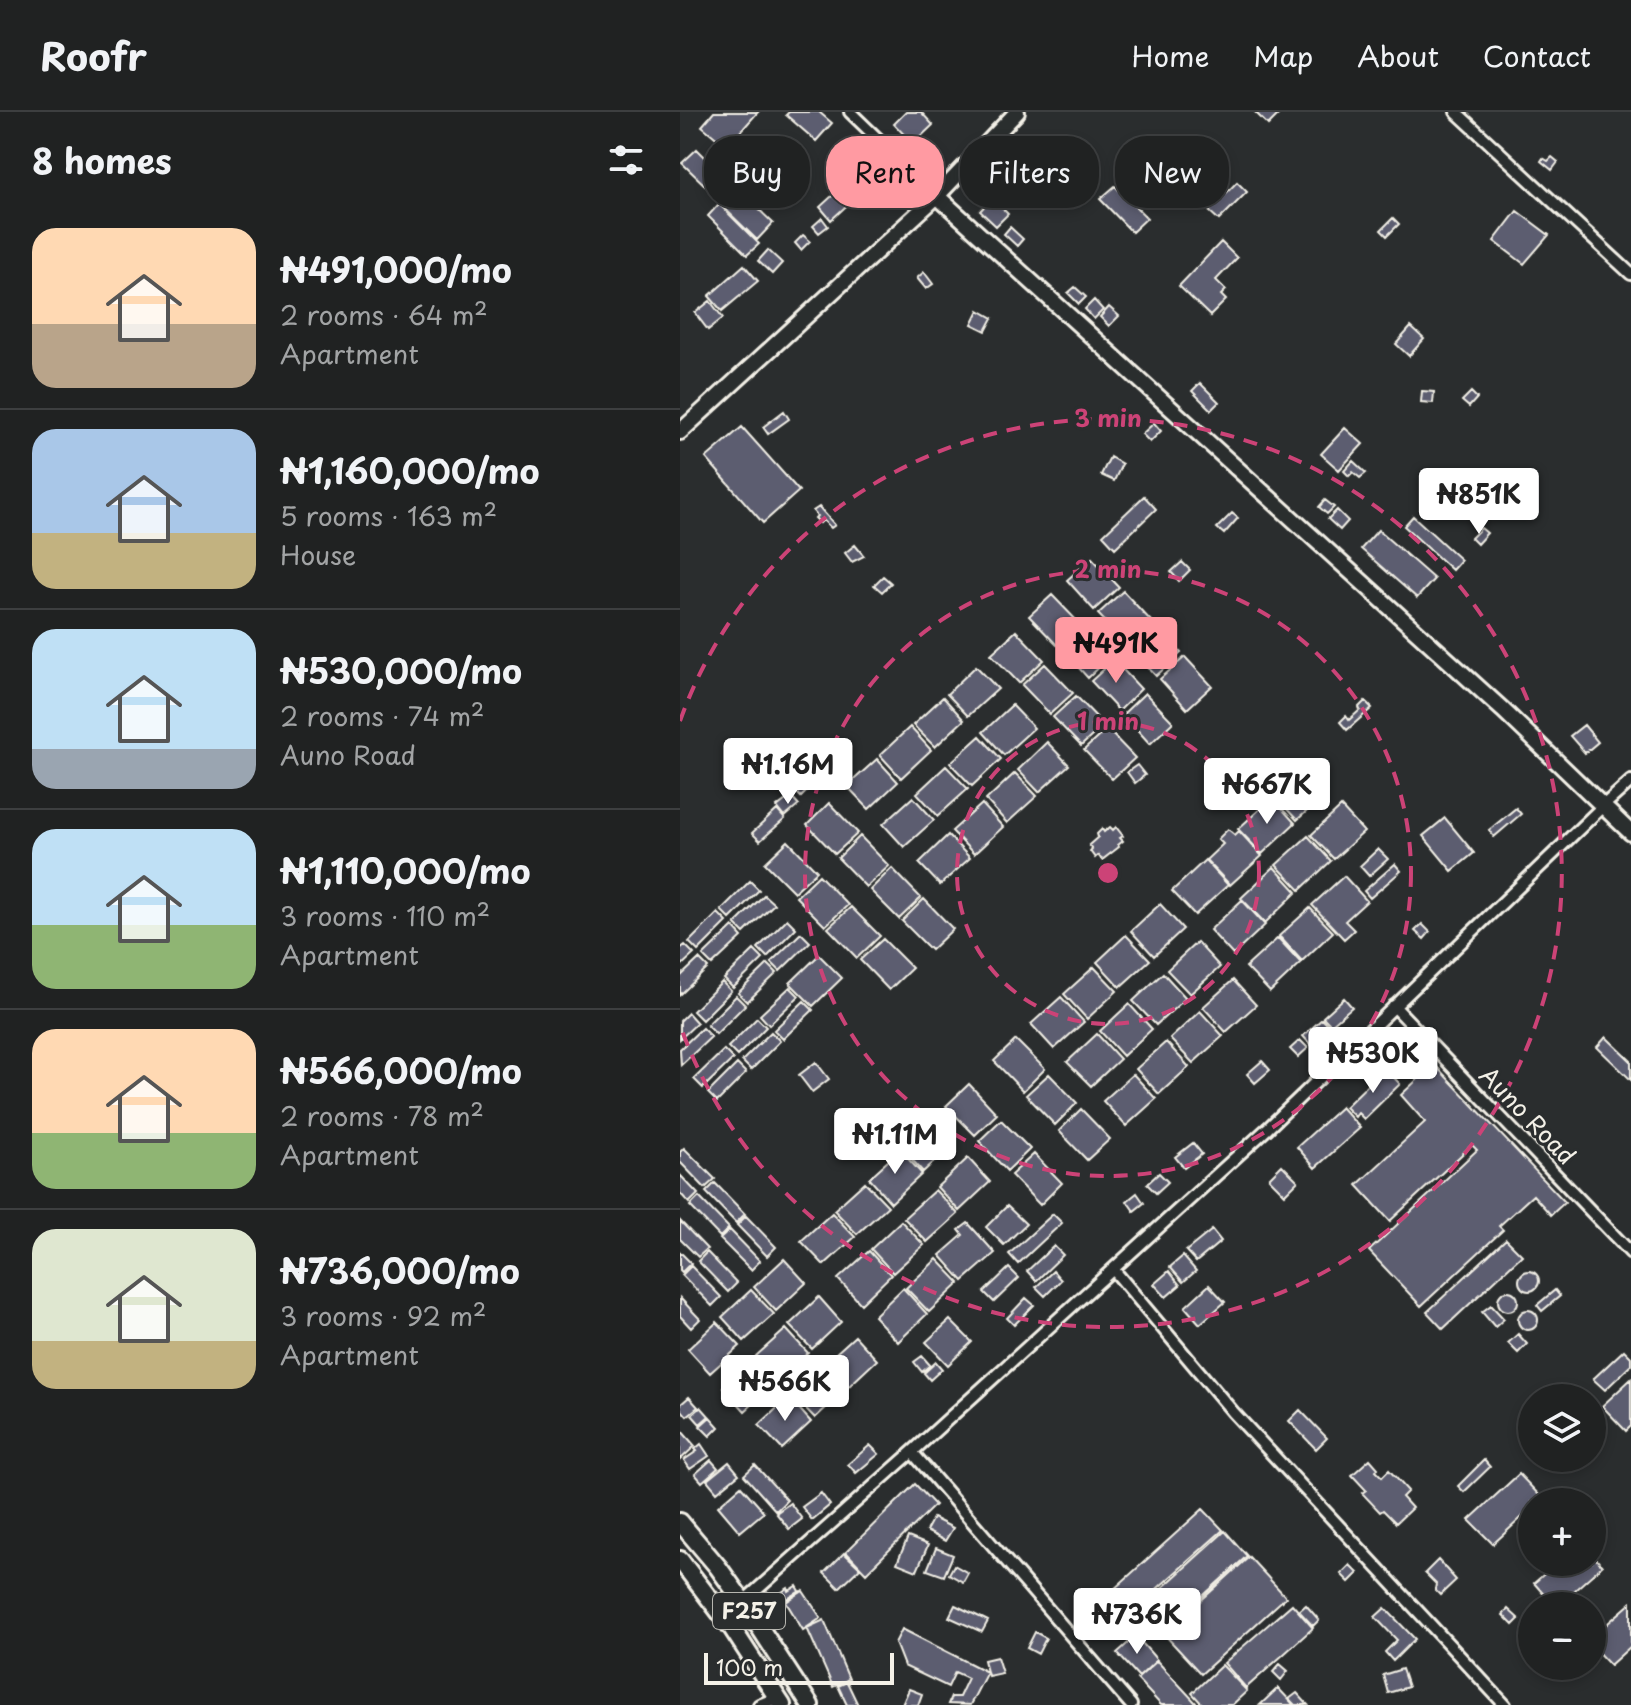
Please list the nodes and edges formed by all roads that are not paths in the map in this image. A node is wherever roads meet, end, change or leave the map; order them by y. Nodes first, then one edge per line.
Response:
1 (850, 112) edge
2 (1017, 112) edge
3 (1456, 112) edge
4 (875, 136) edge
5 (944, 189) edge
6 (944, 202) edge
7 (924, 208) edge
8 (1631, 274) edge
9 (680, 432) edge
10 (1631, 781) edge
11 (1602, 807) junction
12 (1631, 833) edge
13 (1394, 1006) junction
14 (1631, 1253) edge
15 (1113, 1269) junction
16 (912, 1452) junction
17 (680, 1522) edge
18 (680, 1560) edge
19 (743, 1602) junction
20 (780, 1702) edge
21 (759, 1705) edge
22 (810, 1705) edge
23 (1131, 1705) edge
24 (1505, 1705) edge

1 - 4 street
2 - 5 street
3 - 8 street
6 - 11 street
7 - 9 street
10 - 11 street
11 - 12 street
11 - 13 street
13 - 14 street, Auno Road
13 - 15 street
15 - 16 street
15 - 24 street
16 - 19 street
16 - 23 street
17 - 19 main road, F257
18 - 20 main road, F257
19 - 22 main road, F257
20 - 21 street

